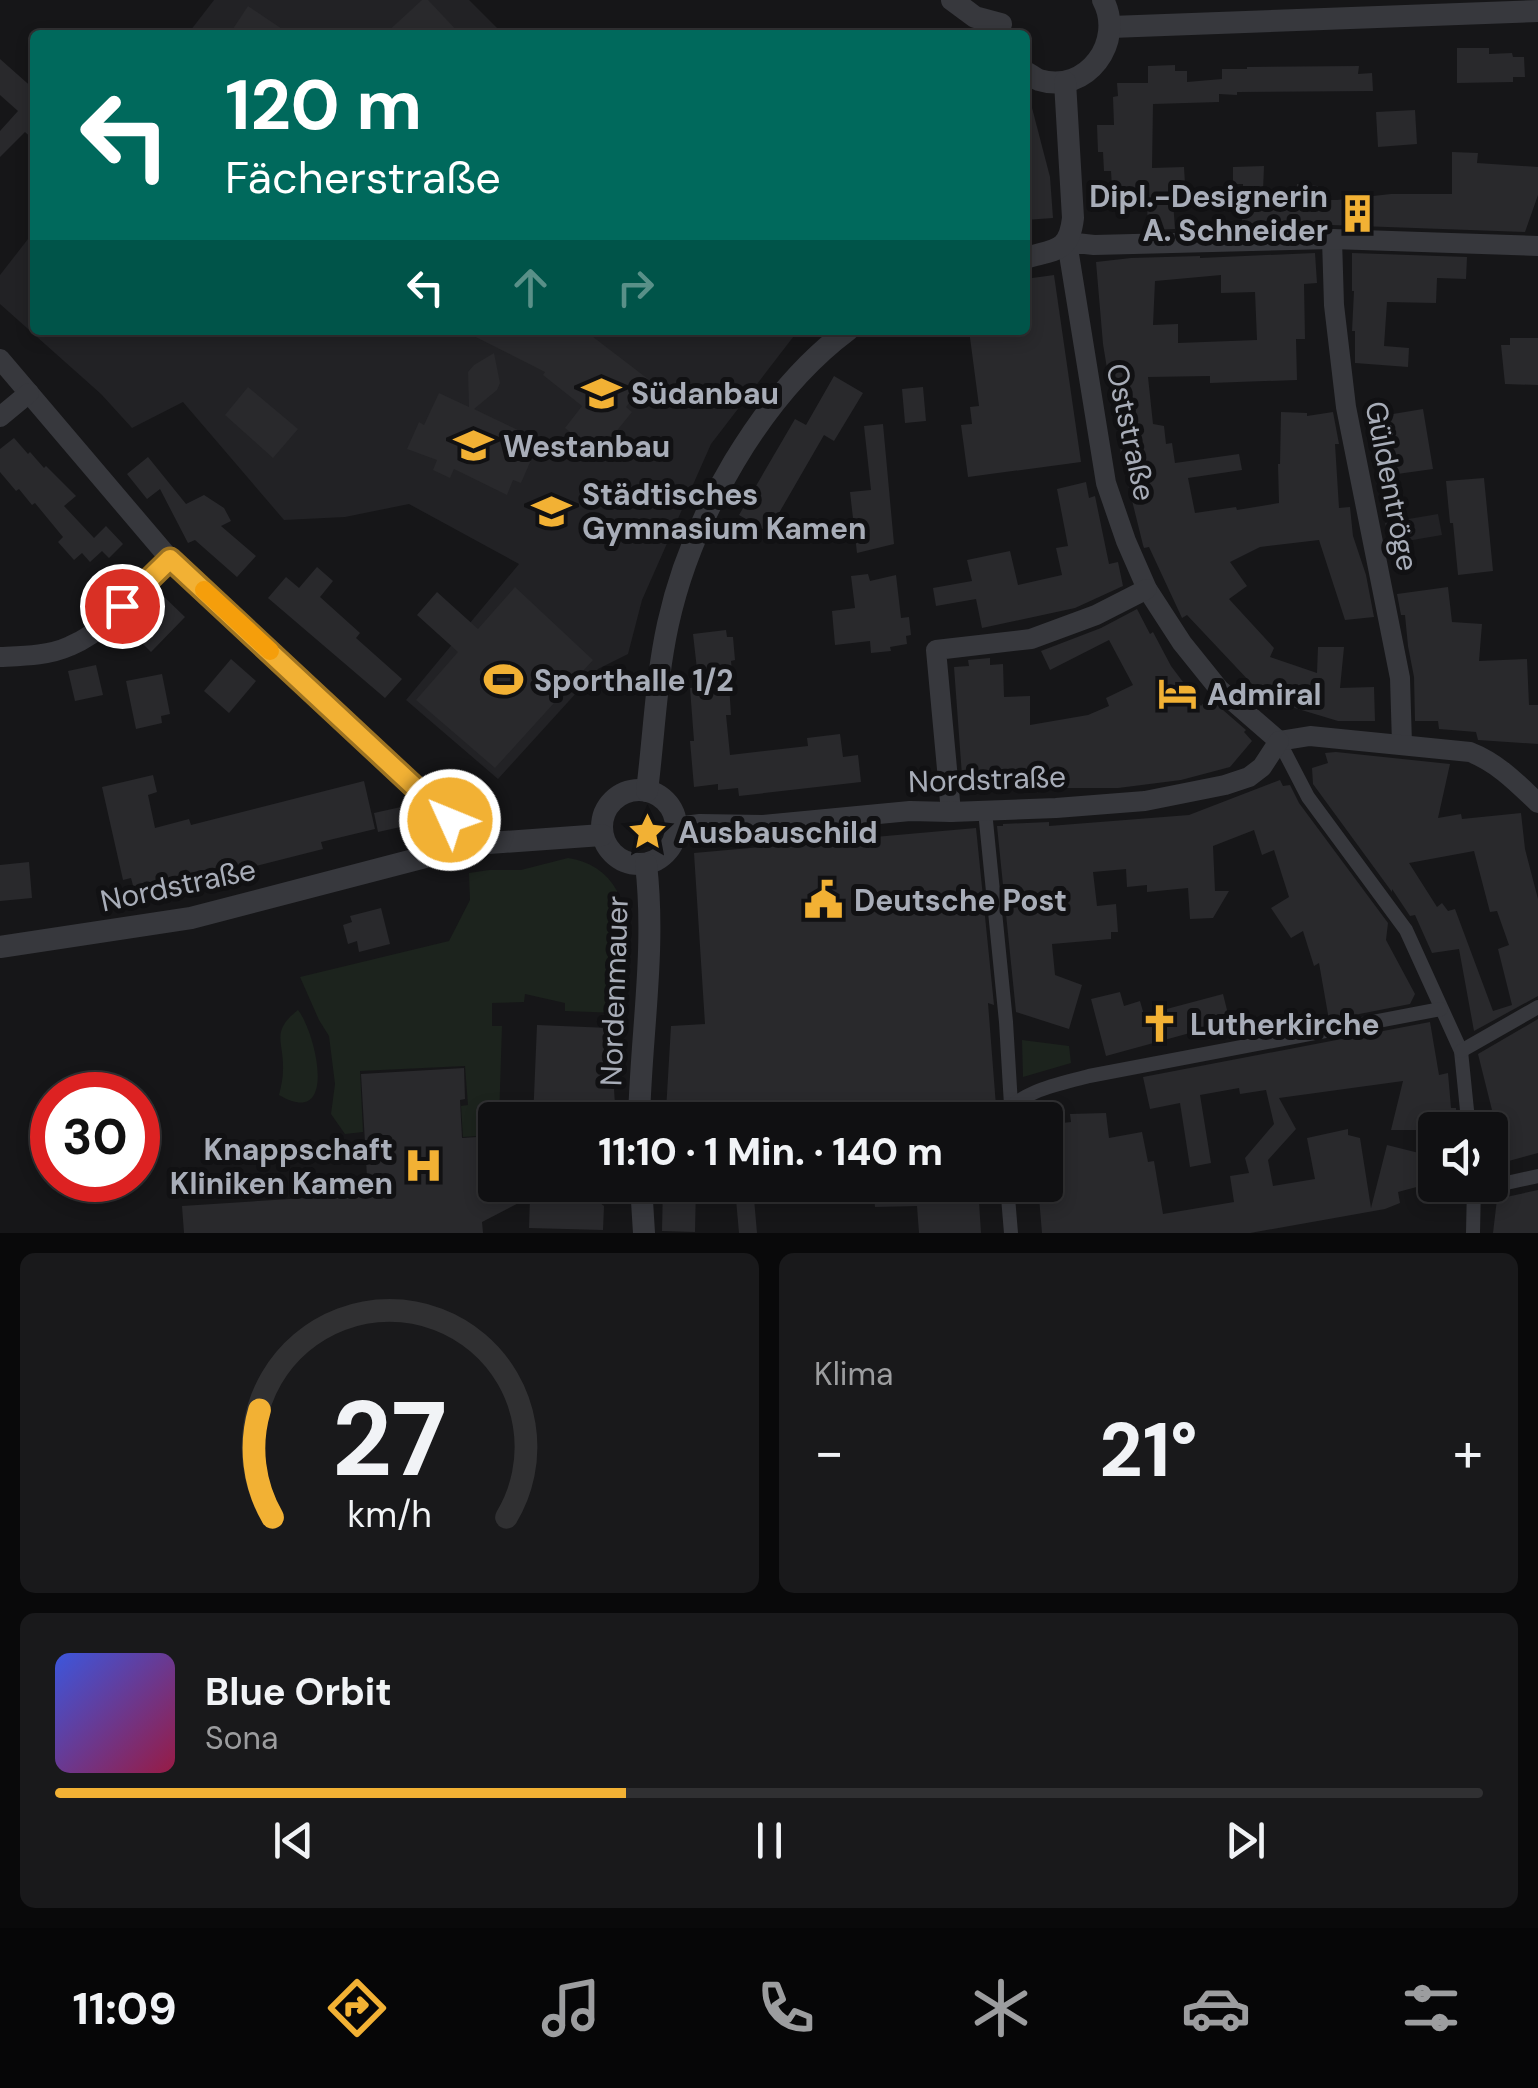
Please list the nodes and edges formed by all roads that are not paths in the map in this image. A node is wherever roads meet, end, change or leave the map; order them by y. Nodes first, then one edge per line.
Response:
1 (952, 0) edge
2 (1008, 0) edge
3 (1103, 0) edge
4 (1538, 11) edge
5 (1111, 27) junction
6 (1002, 30) edge
7 (1030, 75) edge
8 (1065, 82) junction
9 (1332, 238) junction
10 (1067, 242) junction
11 (1538, 246) edge
12 (1030, 256) edge
13 (842, 335) edge
14 (0, 359) edge
15 (29, 393) junction
16 (0, 417) edge
17 (170, 559) junction
18 (1147, 589) junction
19 (0, 657) edge
20 (1279, 741) junction
21 (1402, 744) junction
22 (647, 791) junction
23 (1535, 800) edge
24 (984, 811) junction
25 (951, 812) junction
26 (676, 827) junction
27 (602, 835) junction
28 (474, 844) junction
29 (646, 864) junction
30 (0, 947) edge
31 (1538, 1007) edge
32 (1441, 1009) junction
33 (1461, 1050) junction
34 (640, 1102) edge
35 (1004, 1102) edge
36 (1020, 1102) edge
37 (1467, 1112) edge
38 (1538, 1176) edge
39 (1508, 1181) edge
40 (642, 1202) edge
41 (1009, 1202) edge
42 (1474, 1202) edge
43 (644, 1233) edge
44 (1012, 1233) edge
45 (1473, 1233) edge

1 - 6 street
2 - 6 street
3 - 5 street
4 - 5 street
5 - 8 street
7 - 8 street
8 - 10 street, Oststraße
9 - 10 street
9 - 11 street
9 - 21 street, Güldentröge
10 - 12 street
10 - 18 street, Oststraße
13 - 22 street
14 - 15 street
15 - 16 street
15 - 17 street
17 - 19 street
17 - 28 street
18 - 20 street, Oststraße
18 - 25 street
20 - 21 street
20 - 24 street, Nordstraße
20 - 32 street
21 - 23 street
22 - 26 street
22 - 27 street
24 - 25 street, Nordstraße
24 - 35 street
25 - 26 street, Nordstraße
26 - 29 street
27 - 28 street, Nordstraße
27 - 29 street
28 - 30 street, Nordstraße
29 - 34 street, Nordenmauer
31 - 33 street
32 - 33 street
32 - 36 street
33 - 37 street
38 - 39 street
40 - 43 street
41 - 44 street
42 - 45 street

